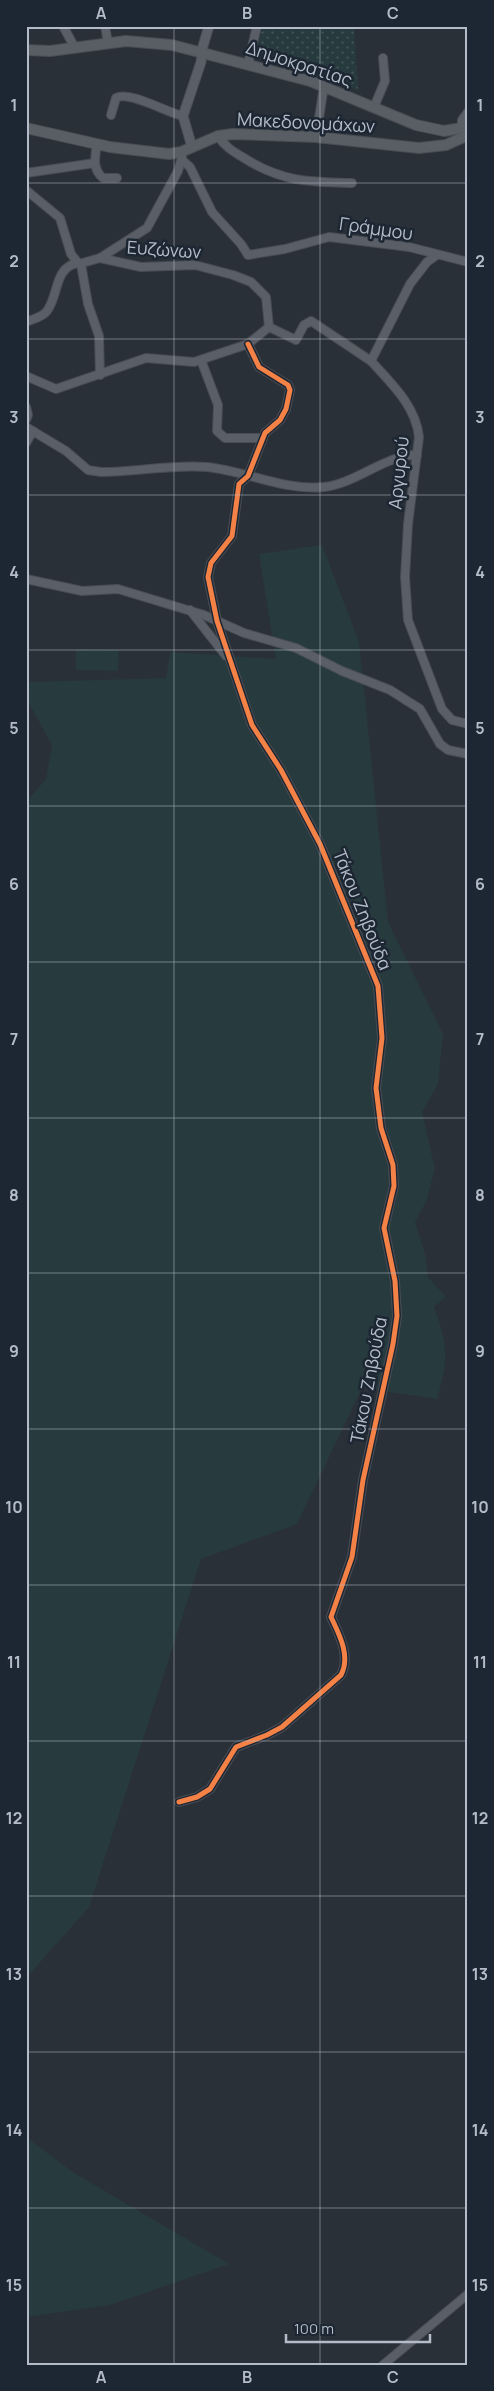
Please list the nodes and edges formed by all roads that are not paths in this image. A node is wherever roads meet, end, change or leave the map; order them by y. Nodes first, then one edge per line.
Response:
1 (63, 26) edge
2 (105, 26) edge
3 (209, 26) edge
4 (257, 26) edge
5 (108, 43) junction
6 (75, 48) junction
7 (26, 50) edge
8 (202, 51) junction
9 (383, 58) dead end
10 (248, 64) junction
11 (324, 86) junction
12 (374, 107) junction
13 (468, 112) edge
14 (111, 115) dead end
15 (183, 116) junction
16 (26, 128) edge
17 (466, 130) edge
18 (444, 131) junction
19 (218, 136) junction
20 (316, 137) junction
21 (96, 144) junction
22 (192, 147) junction
23 (436, 147) junction
24 (182, 156) junction
25 (95, 163) junction
26 (26, 172) edge
27 (117, 178) dead end
28 (352, 183) dead end
29 (26, 190) edge
30 (437, 255) junction
31 (100, 258) junction
32 (468, 262) edge
33 (79, 263) junction
34 (26, 322) edge
35 (270, 326) junction
36 (248, 344) junction
37 (201, 360) junction
38 (371, 361) junction
39 (100, 375) junction
40 (26, 376) edge
41 (26, 407) edge
42 (26, 420) edge
43 (30, 429) edge
44 (263, 438) junction
45 (26, 443) edge
46 (417, 455) junction
47 (248, 476) junction
48 (26, 579) edge
49 (190, 610) junction
50 (217, 621) junction
51 (230, 662) junction
52 (468, 724) edge
53 (468, 754) edge
54 (179, 1802) dead end
55 (468, 2294) edge
56 (383, 2365) edge

1 - 6 street
2 - 5 street
3 - 8 street
4 - 10 street
5 - 6 main road, Δημοκρατίας
5 - 8 main road, Δημοκρατίας
6 - 7 main road, Δημοκρατίας
8 - 10 main road, Δημοκρατίας
8 - 15 street
9 - 12 street
10 - 11 main road, Δημοκρατίας
11 - 12 main road, Δημοκρατίας
11 - 20 street
12 - 18 main road, Δημοκρατίας
13 - 17 street
14 - 15 street
15 - 22 street
16 - 21 main road, Μακεδονομάχων
17 - 18 main road, Δημοκρατίας
17 - 23 main road, Μακεδονομάχων
18 - 23 main road
19 - 20 main road, Μακεδονομάχων
19 - 22 main road, Μακεδονομάχων
19 - 28 street
20 - 23 main road, Μακεδονομάχων
21 - 24 main road, Μακεδονομάχων
21 - 25 street
22 - 24 main road, Μακεδονομάχων
24 - 30 street, Γράμμου
24 - 31 street
25 - 26 street
25 - 27 street
29 - 33 street
30 - 32 street, Γράμμου
30 - 38 street
31 - 33 street
31 - 35 street, Ευζώνων
33 - 34 street
33 - 39 street
35 - 36 street
35 - 38 street
36 - 37 street
36 - 44 street
37 - 39 street
37 - 44 street
38 - 46 street, Αργυρού
39 - 40 street
41 - 42 street
43 - 45 street
43 - 47 street
44 - 47 street, Τάκου Ζηβούδα
46 - 47 street
46 - 52 street, Αργυρού
47 - 50 street, Τάκου Ζηβούδα
48 - 49 street
49 - 50 street
49 - 51 street
50 - 51 street, Τάκου Ζηβούδα
50 - 53 street
51 - 54 street, Τάκου Ζηβούδα
55 - 56 street

